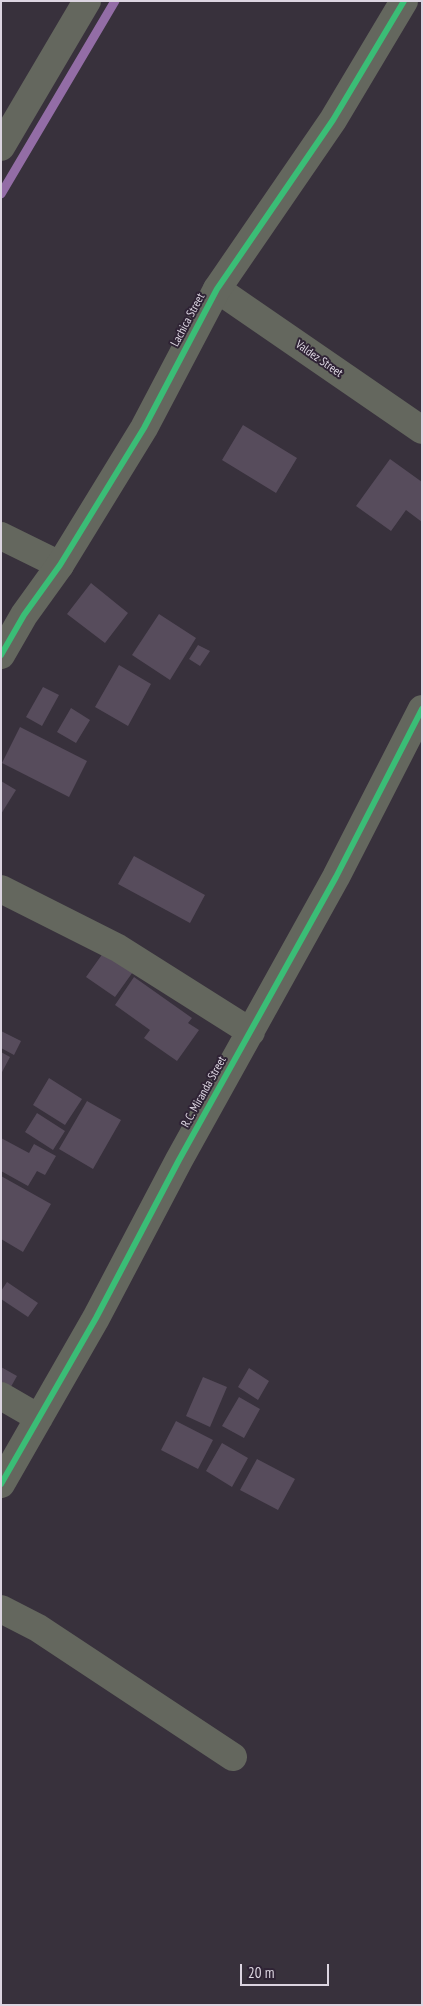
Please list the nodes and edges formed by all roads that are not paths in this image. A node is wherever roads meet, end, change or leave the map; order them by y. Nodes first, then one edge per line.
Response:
1 (87, 1) edge
2 (404, 1) edge
3 (1, 147) edge
4 (217, 289) junction
5 (422, 430) edge
6 (1, 536) edge
7 (60, 565) junction
8 (1, 655) edge
9 (422, 709) edge
10 (1, 889) edge
11 (250, 1032) junction
12 (1, 1396) edge
13 (39, 1418) junction
14 (1, 1484) edge
15 (1, 1608) edge
16 (233, 1757) dead end

1 - 3 street
2 - 4 street, Lachica Street
4 - 5 street, Valdez Street
4 - 7 street, Lachica Street
6 - 7 street
7 - 8 street, Lachica Street
9 - 11 street, R.C. Miranda Street
10 - 11 street
11 - 13 street, R.C. Miranda Street
12 - 13 street
13 - 14 street, R.C. Miranda Street
15 - 16 street

